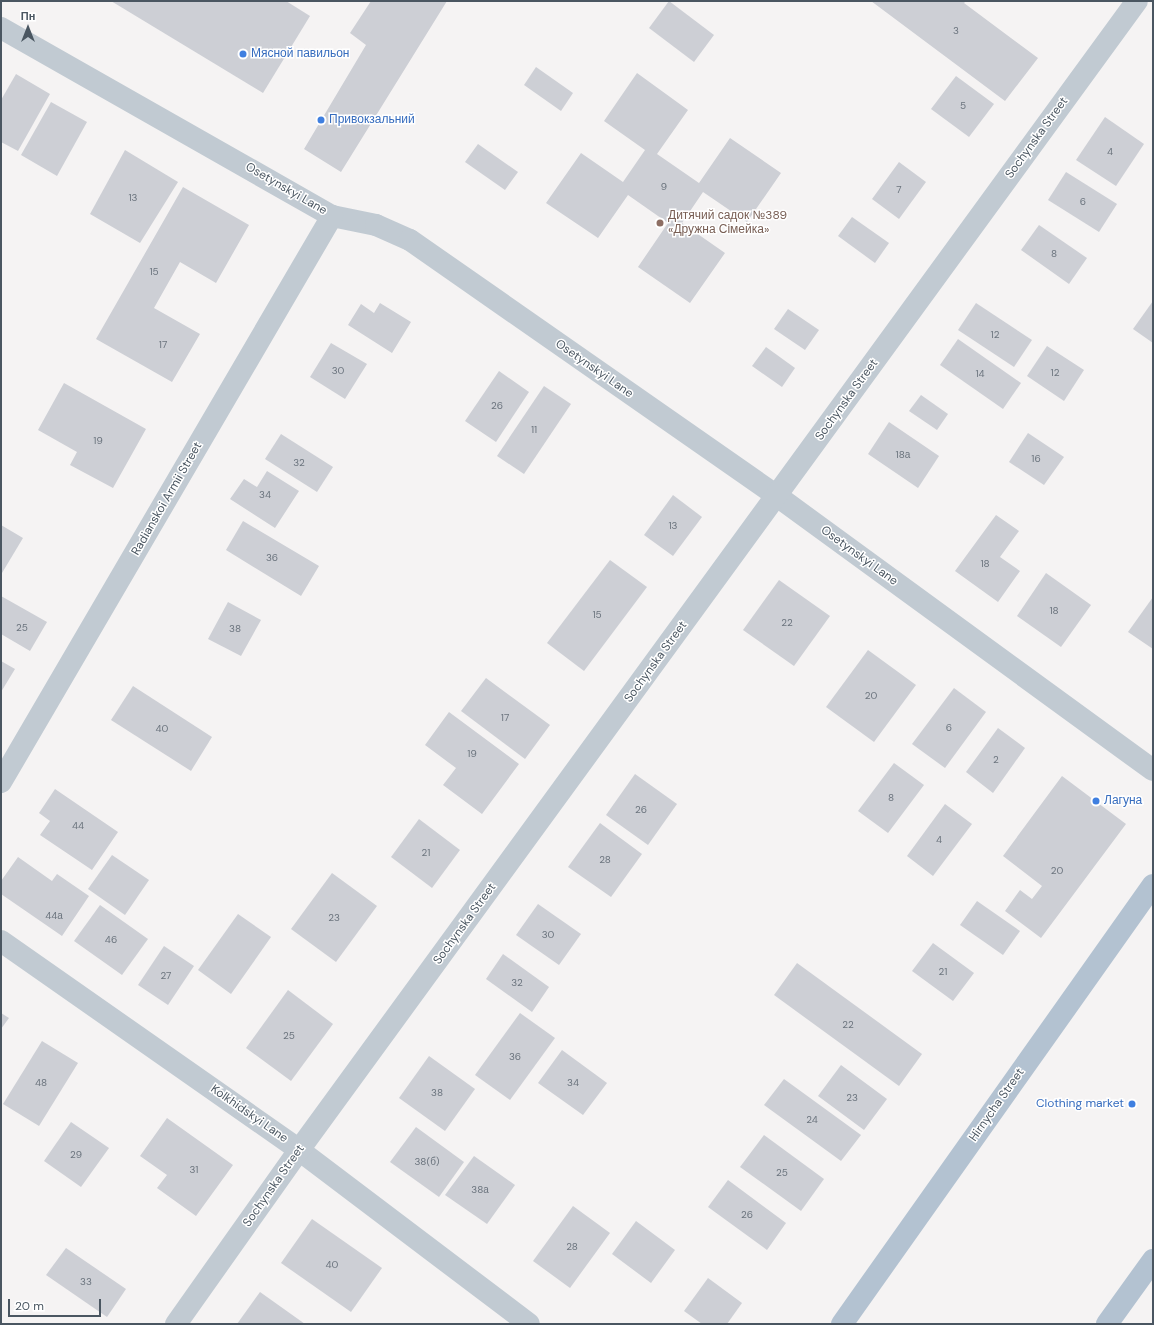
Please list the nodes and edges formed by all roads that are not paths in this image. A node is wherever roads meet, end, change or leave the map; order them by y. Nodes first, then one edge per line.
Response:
1 (1137, 1) edge
2 (1, 28) edge
3 (332, 216) junction
4 (777, 496) junction
5 (1153, 770) edge
6 (1, 782) edge
7 (1153, 885) edge
8 (1, 941) edge
9 (299, 1150) junction
10 (1153, 1260) edge
11 (176, 1324) edge
12 (529, 1324) edge
13 (842, 1324) edge
14 (1108, 1324) edge

1 - 4 street, Sochynska Street
2 - 3 street, Osetynskyi Lane
3 - 4 street, Osetynskyi Lane
3 - 6 street, Radianskoi Armii Street
4 - 5 street, Osetynskyi Lane
4 - 9 street, Sochynska Street
7 - 13 main road, Hirnycha Street
8 - 9 street, Kolkhidskyi Lane
9 - 11 street, Sochynska Street
9 - 12 street, Kolkhidskyi Lane
10 - 14 main road

